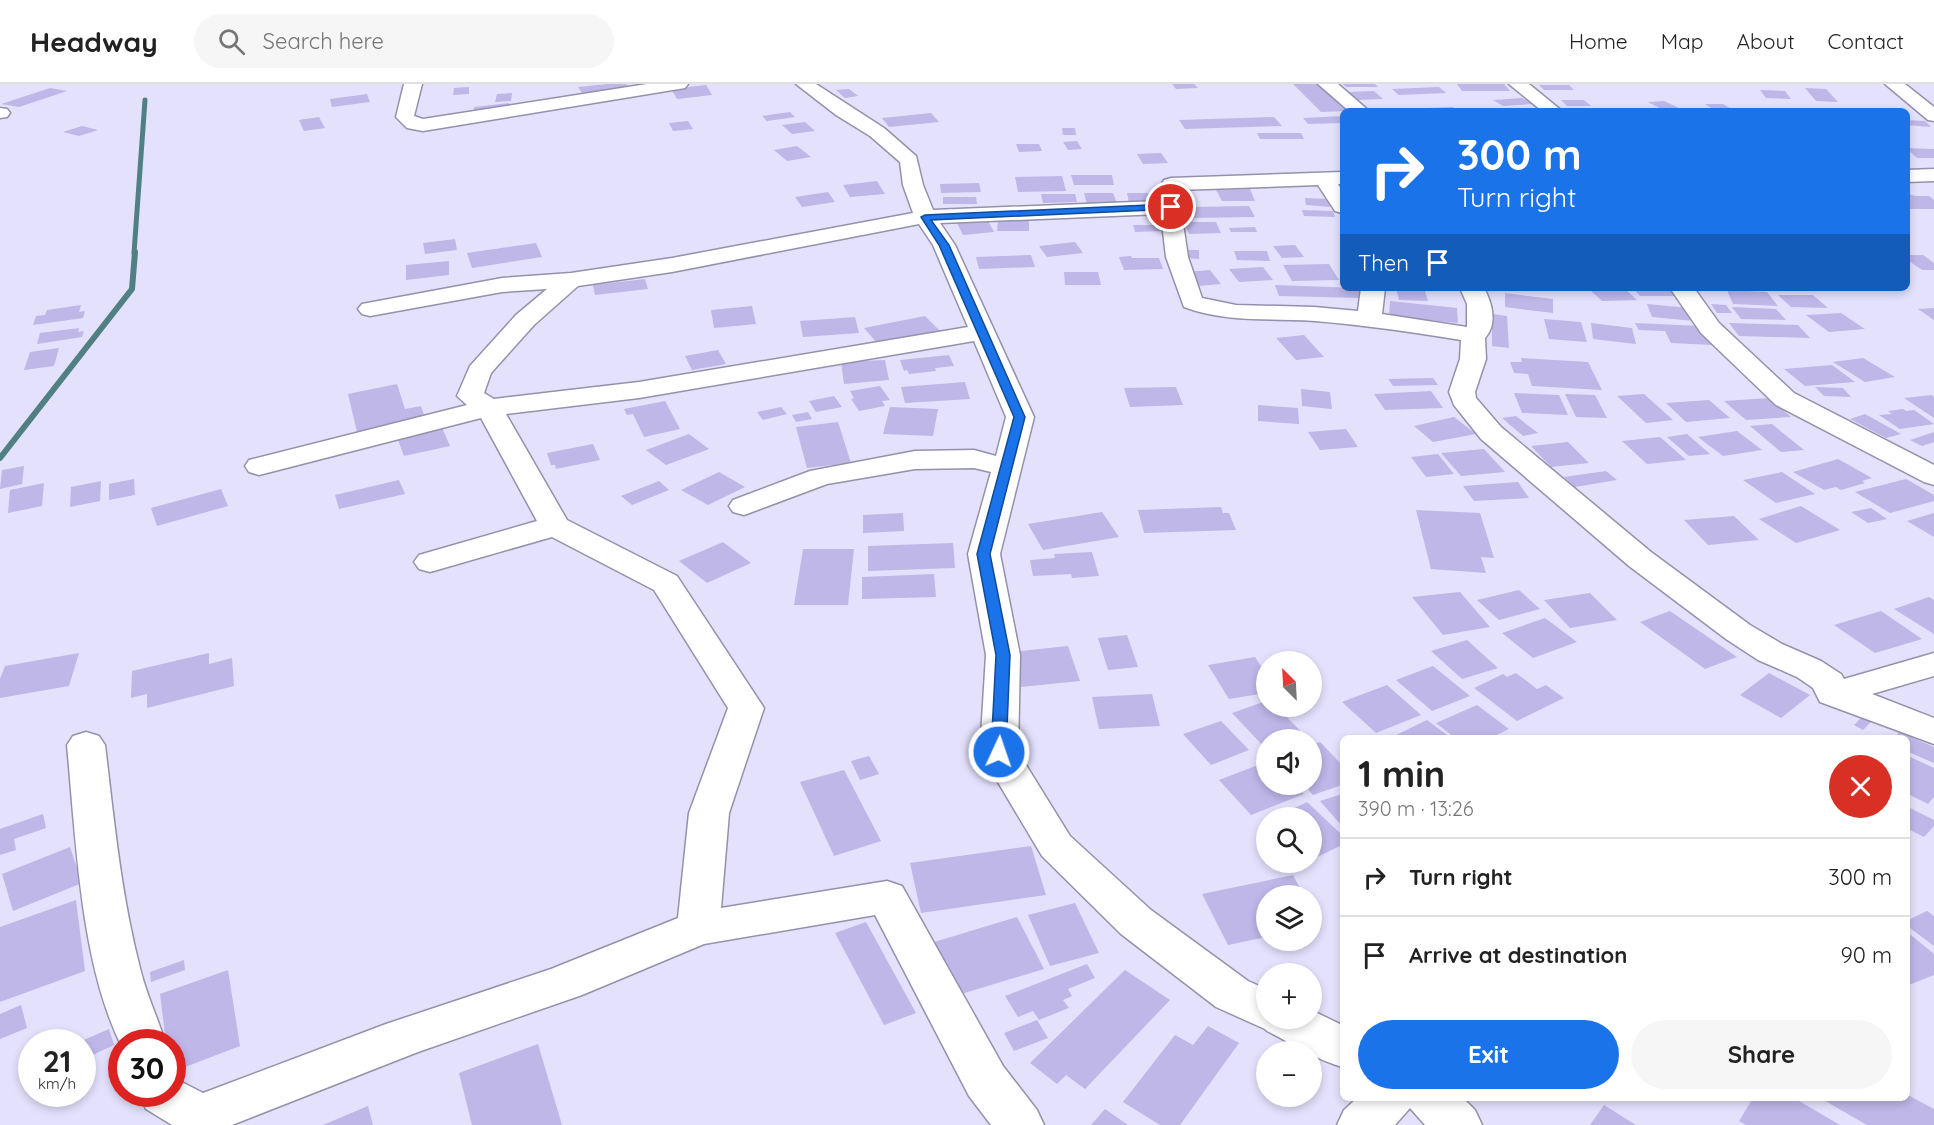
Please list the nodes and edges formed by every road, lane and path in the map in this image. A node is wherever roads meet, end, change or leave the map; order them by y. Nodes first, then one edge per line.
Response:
1 (413, 84) edge
2 (679, 84) edge
3 (805, 84) edge
4 (1327, 84) edge
5 (1518, 84) edge
6 (1897, 86) edge
7 (640, 87) edge
8 (1934, 91) edge
9 (1356, 108) edge
10 (1549, 108) edge
11 (1934, 116) edge
12 (1934, 175) edge
13 (1910, 176) edge
14 (1334, 179) edge
15 (1340, 200) edge
16 (1171, 207) junction
17 (925, 217) junction
18 (571, 280) junction
19 (1374, 291) edge
20 (1474, 291) edge
21 (1684, 291) edge
22 (370, 309) dead end
23 (1369, 318) junction
24 (983, 332) junction
25 (1473, 335) junction
26 (489, 408) junction
27 (260, 466) dead end
28 (1007, 467) junction
29 (1934, 476) edge
30 (744, 506) dead end
31 (555, 526) junction
32 (430, 562) dead end
33 (1934, 664) edge
34 (1833, 694) junction
35 (1934, 732) edge
36 (86, 745) dead end
37 (698, 928) junction
38 (1256, 1005) edge
39 (137, 1029) edge
40 (1305, 1029) edge
41 (1340, 1046) edge
42 (1388, 1101) edge
43 (1433, 1101) edge
44 (184, 1107) edge
45 (1020, 1125) edge
46 (1361, 1125) edge
47 (1458, 1125) edge

1 - 7 street
2 - 7 street
3 - 17 street
4 - 9 street
5 - 10 street
6 - 8 street
6 - 11 street
12 - 13 street
14 - 15 street
14 - 16 street
16 - 17 street
16 - 23 street
17 - 18 street
17 - 24 street
18 - 22 street
18 - 26 street
19 - 23 street
20 - 25 street
21 - 29 street
23 - 25 street
24 - 26 street
24 - 28 street
25 - 34 street
26 - 27 street
26 - 31 street
28 - 30 street
28 - 38 street
31 - 32 street
31 - 37 street
33 - 34 street
34 - 35 street
36 - 39 street
37 - 44 street
37 - 45 street
40 - 41 street
42 - 46 street
43 - 47 street

